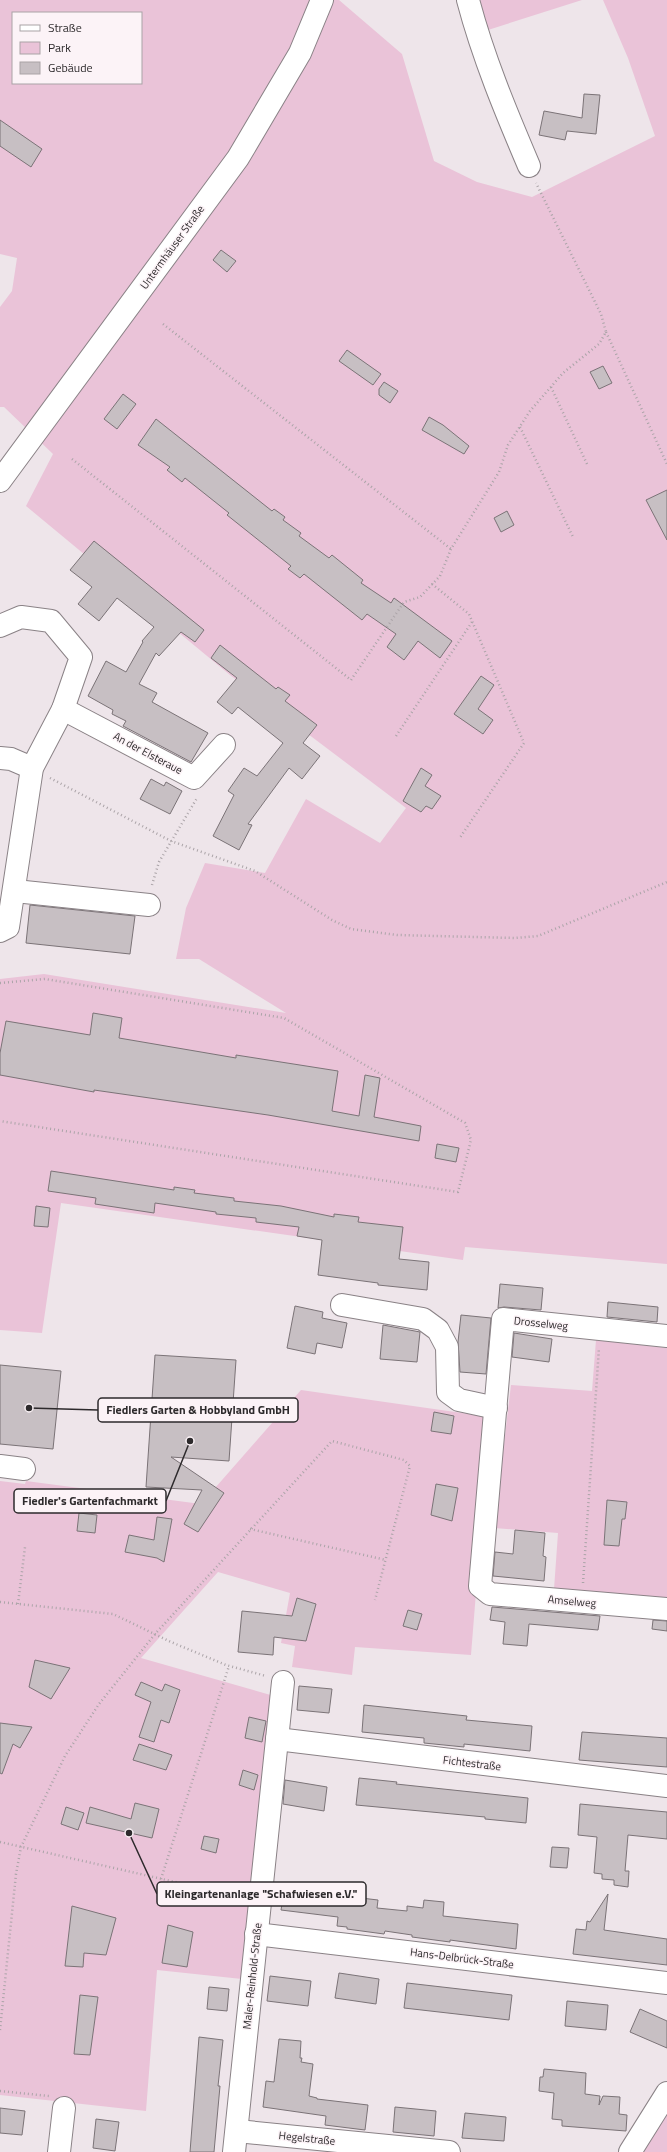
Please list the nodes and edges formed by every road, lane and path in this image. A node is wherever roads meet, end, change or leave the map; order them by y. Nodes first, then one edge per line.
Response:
1 (322, 0) edge
2 (468, 0) edge
3 (529, 166) joint
4 (163, 324) dead end
5 (606, 332) junction
6 (550, 387) junction
7 (520, 426) junction
8 (72, 459) dead end
9 (587, 464) dead end
10 (667, 464) edge
11 (0, 481) edge
12 (573, 537) dead end
13 (451, 548) junction
14 (432, 584) junction
15 (472, 622) junction
16 (0, 626) edge
17 (63, 709) junction
18 (396, 736) dead end
19 (224, 745) dead end
20 (0, 758) edge
21 (32, 768) junction
22 (198, 783) junction
23 (459, 839) dead end
24 (170, 840) junction
25 (667, 882) edge
26 (15, 892) junction
27 (149, 905) joint
28 (0, 931) edge
29 (0, 983) edge
30 (0, 1121) edge
31 (342, 1305) dead end
32 (600, 1329) junction
33 (667, 1336) edge
34 (496, 1408) junction
35 (0, 1466) edge
36 (24, 1469) dead end
37 (250, 1529) junction
38 (25, 1548) dead end
39 (386, 1560) junction
40 (480, 1586) joint
41 (375, 1600) dead end
42 (582, 1601) junction
43 (0, 1602) edge
44 (18, 1604) junction
45 (667, 1609) edge
46 (155, 1634) junction
47 (229, 1666) junction
48 (283, 1682) joint
49 (277, 1739) junction
50 (667, 1786) edge
51 (0, 1842) edge
52 (21, 1847) junction
53 (161, 1879) junction
54 (260, 1901) junction
55 (256, 1934) junction
56 (667, 1983) edge
57 (0, 2030) edge
58 (0, 2090) edge
59 (667, 2093) edge
60 (64, 2108) joint
61 (236, 2142) edge
62 (60, 2152) edge
63 (449, 2152) edge
64 (630, 2152) edge

1 - 11 street, Untermhäuser Straße
2 - 3 street
3 - 5 path
4 - 13 path
5 - 6 path
5 - 10 path
6 - 7 path
6 - 9 path
7 - 12 path
7 - 13 path
8 - 14 path
13 - 14 path
14 - 15 path
15 - 18 path
15 - 23 path
16 - 17 street
17 - 21 street
17 - 22 street, An der Elsteraue
19 - 22 street, An der Elsteraue
20 - 21 street
21 - 24 path
21 - 26 street
22 - 24 path
24 - 25 path
24 - 27 path
26 - 27 street
26 - 28 street
29 - 30 path
31 - 34 street
32 - 33 street, Drosselweg
32 - 34 street, Drosselweg
32 - 42 path
34 - 40 street, Drosselweg
35 - 36 street
37 - 39 path
37 - 39 path
37 - 46 path
38 - 44 path
39 - 41 path
40 - 42 street, Amselweg
42 - 45 street, Amselweg
43 - 44 path
44 - 46 path
46 - 47 path
46 - 52 path
47 - 48 path
47 - 53 path
48 - 49 street, Maler-Reinhold-Straße
49 - 50 street, Fichtestraße
49 - 54 street, Maler-Reinhold-Straße
51 - 52 path
52 - 53 path
52 - 57 path
53 - 54 path
54 - 55 street, Maler-Reinhold-Straße
55 - 56 street, Hans-Delbrück-Straße
55 - 61 street, Maler-Reinhold-Straße
58 - 60 path
59 - 64 street
60 - 62 street
61 - 63 street, Hegelstraße

